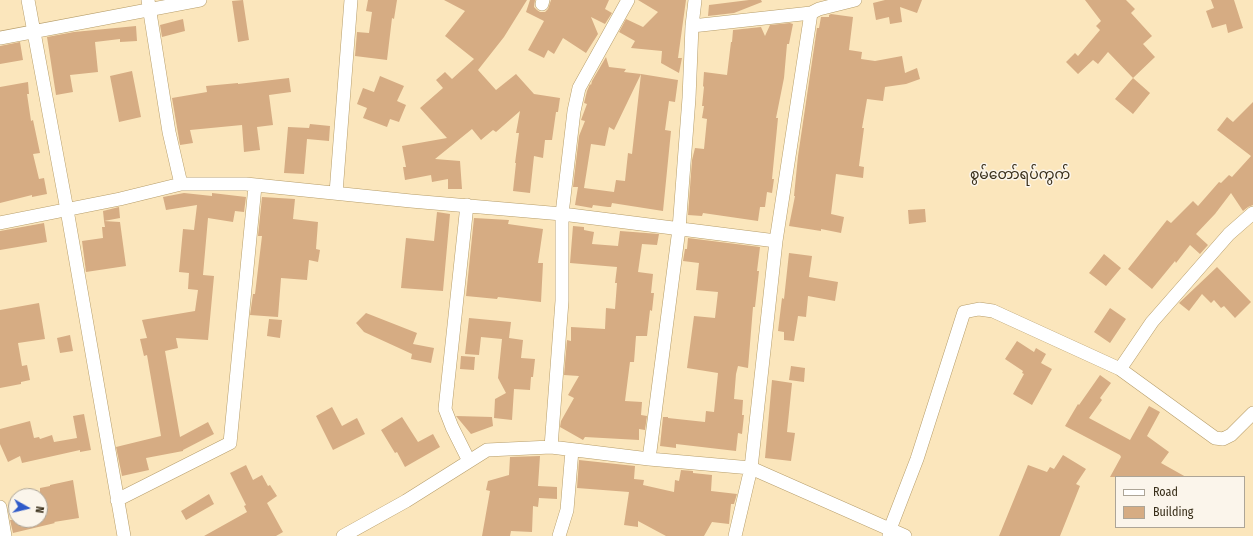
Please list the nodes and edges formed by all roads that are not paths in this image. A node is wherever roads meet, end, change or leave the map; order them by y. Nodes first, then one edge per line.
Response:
1 (28, 0) edge
2 (200, 0) edge
3 (351, 0) edge
4 (628, 0) edge
5 (695, 0) edge
6 (855, 0) edge
7 (149, 5) edge
8 (816, 7) edge
9 (692, 26) junction
10 (34, 31) junction
11 (0, 38) edge
12 (181, 184) junction
13 (255, 186) junction
14 (336, 193) junction
15 (467, 206) junction
16 (67, 210) junction
17 (1253, 213) edge
18 (562, 214) junction
19 (0, 223) edge
20 (679, 229) junction
21 (776, 241) junction
22 (1120, 369) junction
23 (1253, 413) edge
24 (551, 447) junction
25 (572, 450) junction
26 (649, 459) junction
27 (469, 461) junction
28 (751, 468) junction
29 (117, 500) junction
30 (0, 507) edge
31 (890, 533) edge
32 (5, 536) edge
33 (124, 536) edge
34 (343, 536) edge
35 (559, 536) edge
36 (735, 536) edge
37 (905, 536) edge

1 - 10 street
2 - 7 street
3 - 14 street
4 - 18 street
5 - 9 street
6 - 8 street
7 - 10 street
7 - 12 street
8 - 9 street
8 - 21 street
9 - 20 street
10 - 11 street
10 - 16 street
12 - 13 street
12 - 16 street
13 - 14 street
13 - 29 street
14 - 15 street
15 - 18 street
15 - 27 street
16 - 19 street
16 - 29 street
17 - 22 street
18 - 20 street
18 - 24 street
20 - 21 street
20 - 26 street
21 - 28 street
22 - 23 street
22 - 31 street
24 - 25 street
24 - 27 street
25 - 26 street
25 - 35 street
26 - 28 street
27 - 34 street
28 - 31 street
28 - 36 street
29 - 33 street
30 - 32 street
31 - 37 street

